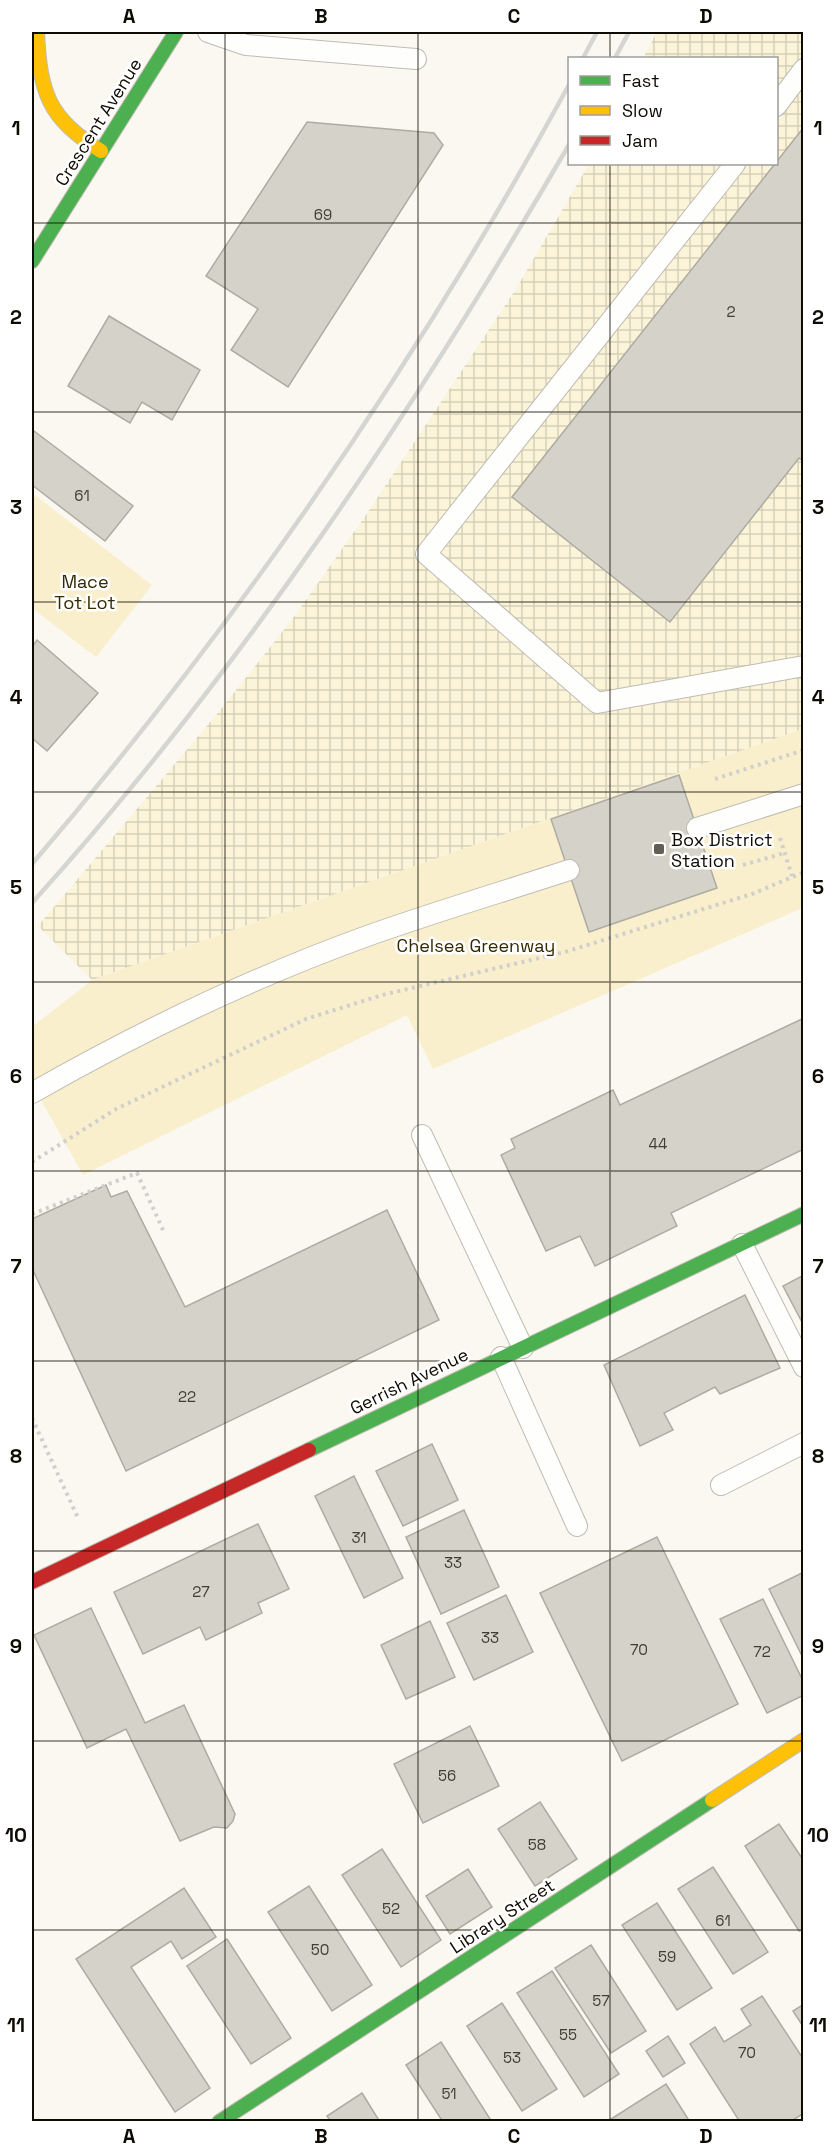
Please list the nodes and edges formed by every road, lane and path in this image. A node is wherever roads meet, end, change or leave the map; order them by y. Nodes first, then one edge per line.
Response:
1 (37, 32) edge
2 (176, 32) edge
3 (207, 32) edge
4 (416, 59) dead end
5 (804, 69) edge
6 (778, 105) edge
7 (102, 151) junction
8 (734, 165) edge
9 (32, 261) edge
10 (804, 666) edge
11 (804, 750) edge
12 (715, 779) dead end
13 (804, 794) edge
14 (697, 828) dead end
15 (780, 838) dead end
16 (785, 853) junction
17 (743, 865) dead end
18 (569, 870) dead end
19 (804, 872) edge
20 (792, 876) junction
21 (32, 1093) edge
22 (422, 1135) dead end
23 (32, 1162) edge
24 (32, 1214) edge
25 (804, 1214) edge
26 (164, 1232) dead end
27 (742, 1244) junction
28 (523, 1348) junction
29 (501, 1357) junction
30 (804, 1367) edge
31 (32, 1418) edge
32 (804, 1443) edge
33 (721, 1485) dead end
34 (578, 1526) dead end
35 (95, 1553) junction
36 (32, 1582) edge
37 (804, 1740) edge
38 (219, 2121) edge

1 - 7 street
2 - 7 street, Crescent Avenue
3 - 4 lane
5 - 6 lane
7 - 9 street, Crescent Avenue
8 - 10 lane
11 - 12 path
13 - 14 lane
15 - 16 path
16 - 17 path
16 - 20 path
18 - 21 lane
19 - 20 path
20 - 23 path
22 - 28 lane
24 - 26 path
25 - 27 street, Gerrish Avenue
27 - 28 street, Gerrish Avenue
27 - 30 lane
28 - 29 street, Gerrish Avenue
29 - 34 lane
29 - 35 street, Gerrish Avenue
31 - 35 path
32 - 33 lane
35 - 36 street, Gerrish Avenue
37 - 38 street, Library Street

